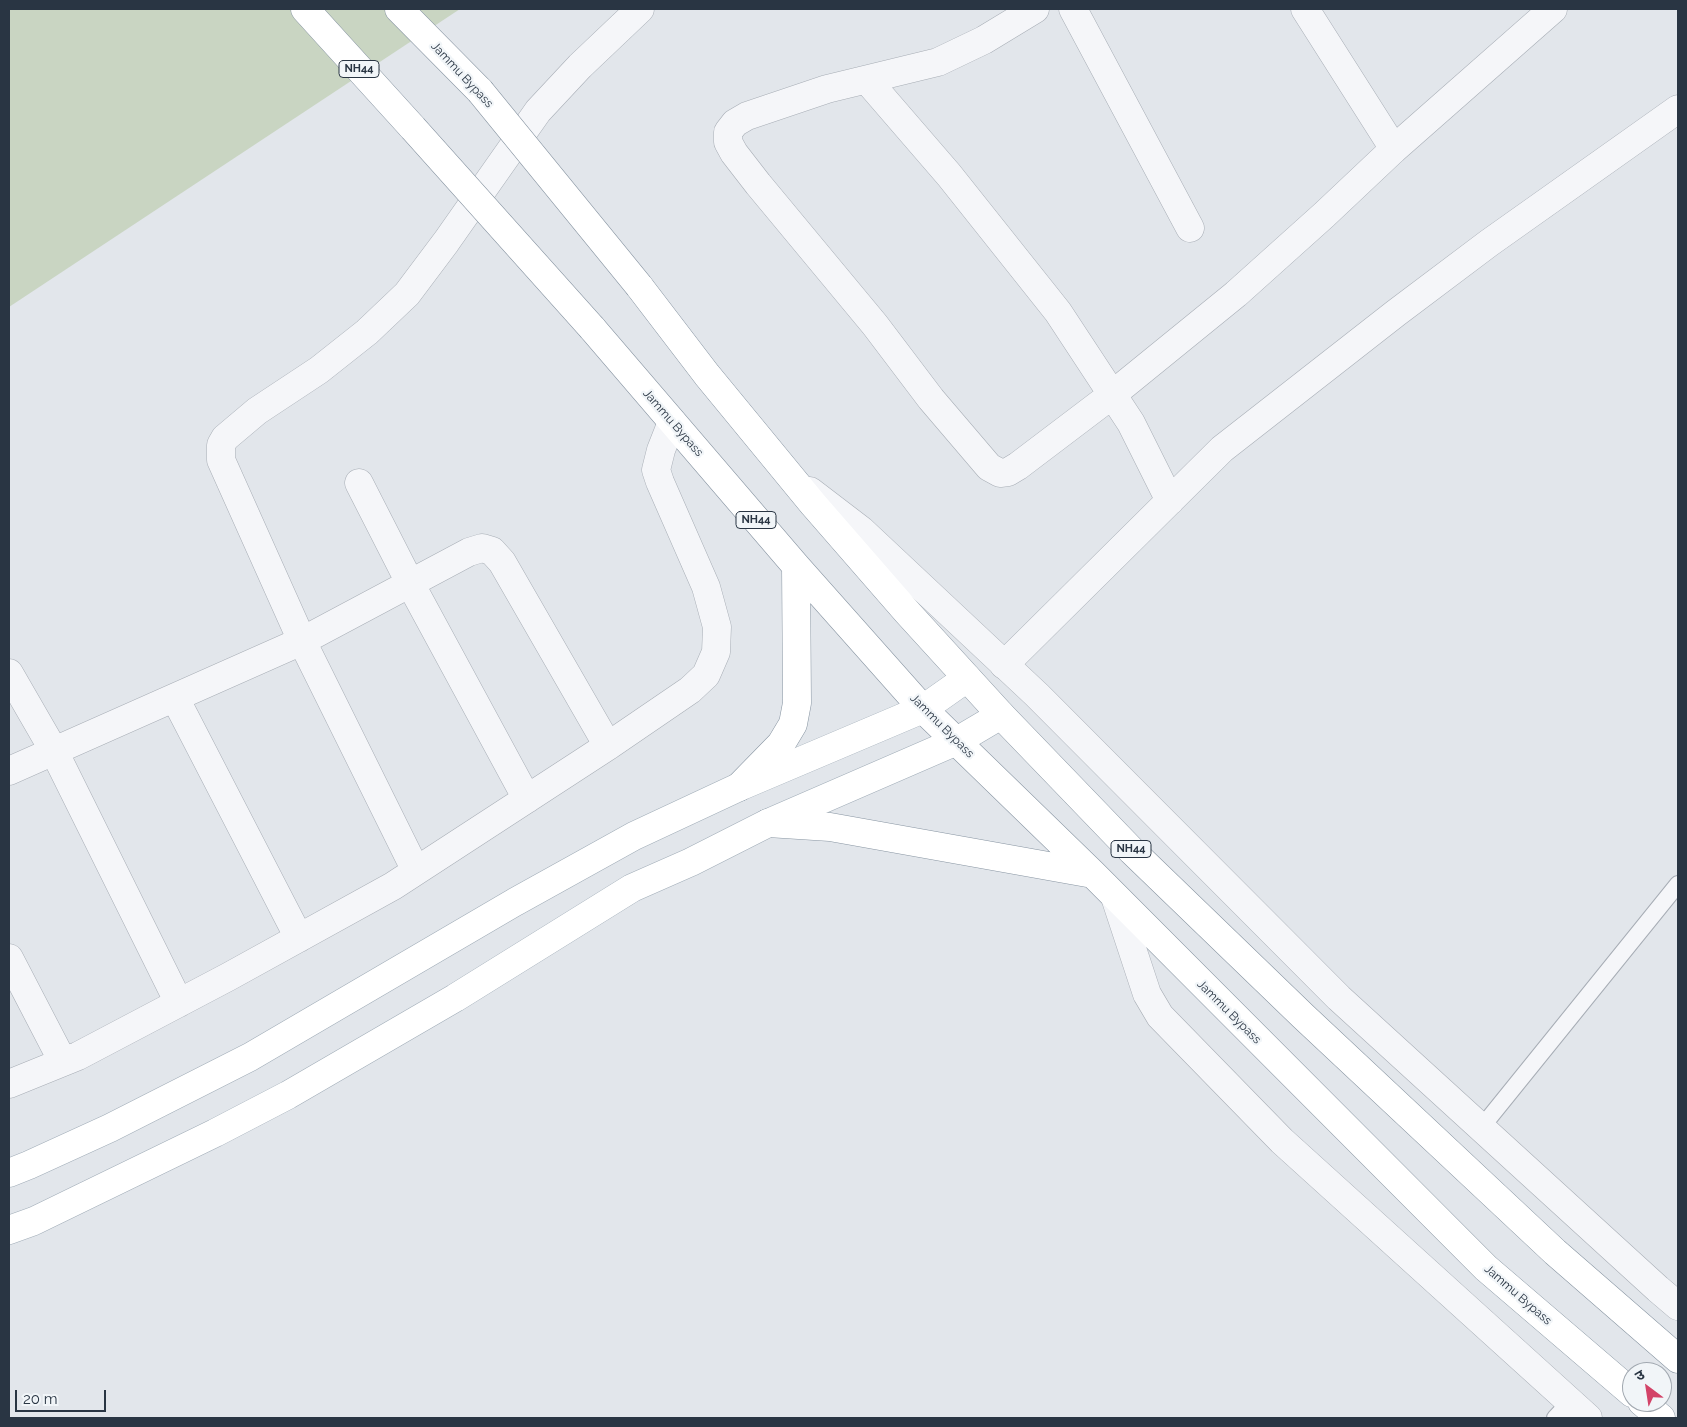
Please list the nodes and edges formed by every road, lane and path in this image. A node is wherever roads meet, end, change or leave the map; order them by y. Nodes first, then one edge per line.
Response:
1 (305, 9) edge
2 (399, 9) edge
3 (640, 9) edge
4 (1073, 9) edge
5 (1305, 9) edge
6 (1553, 9) edge
7 (1024, 12) edge
8 (867, 80) junction
9 (1678, 109) edge
10 (1394, 149) junction
11 (1190, 228) dead end
12 (1113, 394) junction
13 (672, 422) junction
14 (791, 477) junction
15 (359, 483) dead end
16 (1170, 501) junction
17 (796, 566) junction
18 (410, 583) junction
19 (302, 641) junction
20 (1004, 665) junction
21 (9, 673) edge
22 (967, 678) junction
23 (175, 698) junction
24 (923, 709) junction
25 (1001, 714) junction
26 (957, 741) junction
27 (608, 746) junction
28 (54, 751) junction
29 (9, 771) edge
30 (739, 787) junction
31 (526, 799) junction
32 (768, 823) junction
33 (416, 871) junction
34 (1093, 874) junction
35 (1678, 884) edge
36 (1115, 897) junction
37 (299, 938) junction
38 (9, 958) edge
39 (179, 1002) junction
40 (63, 1062) junction
41 (9, 1084) edge
42 (1481, 1128) junction
43 (9, 1173) edge
44 (9, 1230) edge
45 (1678, 1306) edge
46 (1678, 1359) edge
47 (1622, 1384) edge
48 (1571, 1413) edge

1 - 13 main road, Jammu Bypass / NH44, bridge
2 - 14 main road, Jammu Bypass / NH44, bridge
3 - 19 street
4 - 11 street
5 - 10 street
6 - 10 street
7 - 8 street
8 - 12 street
8 - 12 street
9 - 16 street
10 - 12 street
12 - 16 street
13 - 17 main road, Jammu Bypass / NH44
13 - 27 street
14 - 20 street
14 - 22 main road, Jammu Bypass / NH44
15 - 18 street
16 - 20 street
17 - 24 main road, Jammu Bypass / NH44
17 - 30 main road
18 - 19 street
18 - 27 street
18 - 31 street
19 - 23 street
19 - 33 street
20 - 42 street
21 - 28 street
22 - 24 main road
22 - 25 main road, Jammu Bypass / NH44
23 - 28 street
23 - 37 street
24 - 26 main road, Jammu Bypass / NH44
24 - 30 main road
25 - 26 main road
25 - 46 main road, Jammu Bypass / NH44
26 - 32 main road
26 - 34 main road, Jammu Bypass / NH44
27 - 31 street
28 - 29 street
28 - 39 street
30 - 43 main road
31 - 33 street
32 - 34 main road
32 - 44 main road
33 - 37 street
34 - 36 main road, Jammu Bypass / NH44
35 - 42 lane
36 - 47 main road, Jammu Bypass / NH44
36 - 48 street
37 - 39 street
38 - 40 street
39 - 40 street
40 - 41 street
42 - 45 street

